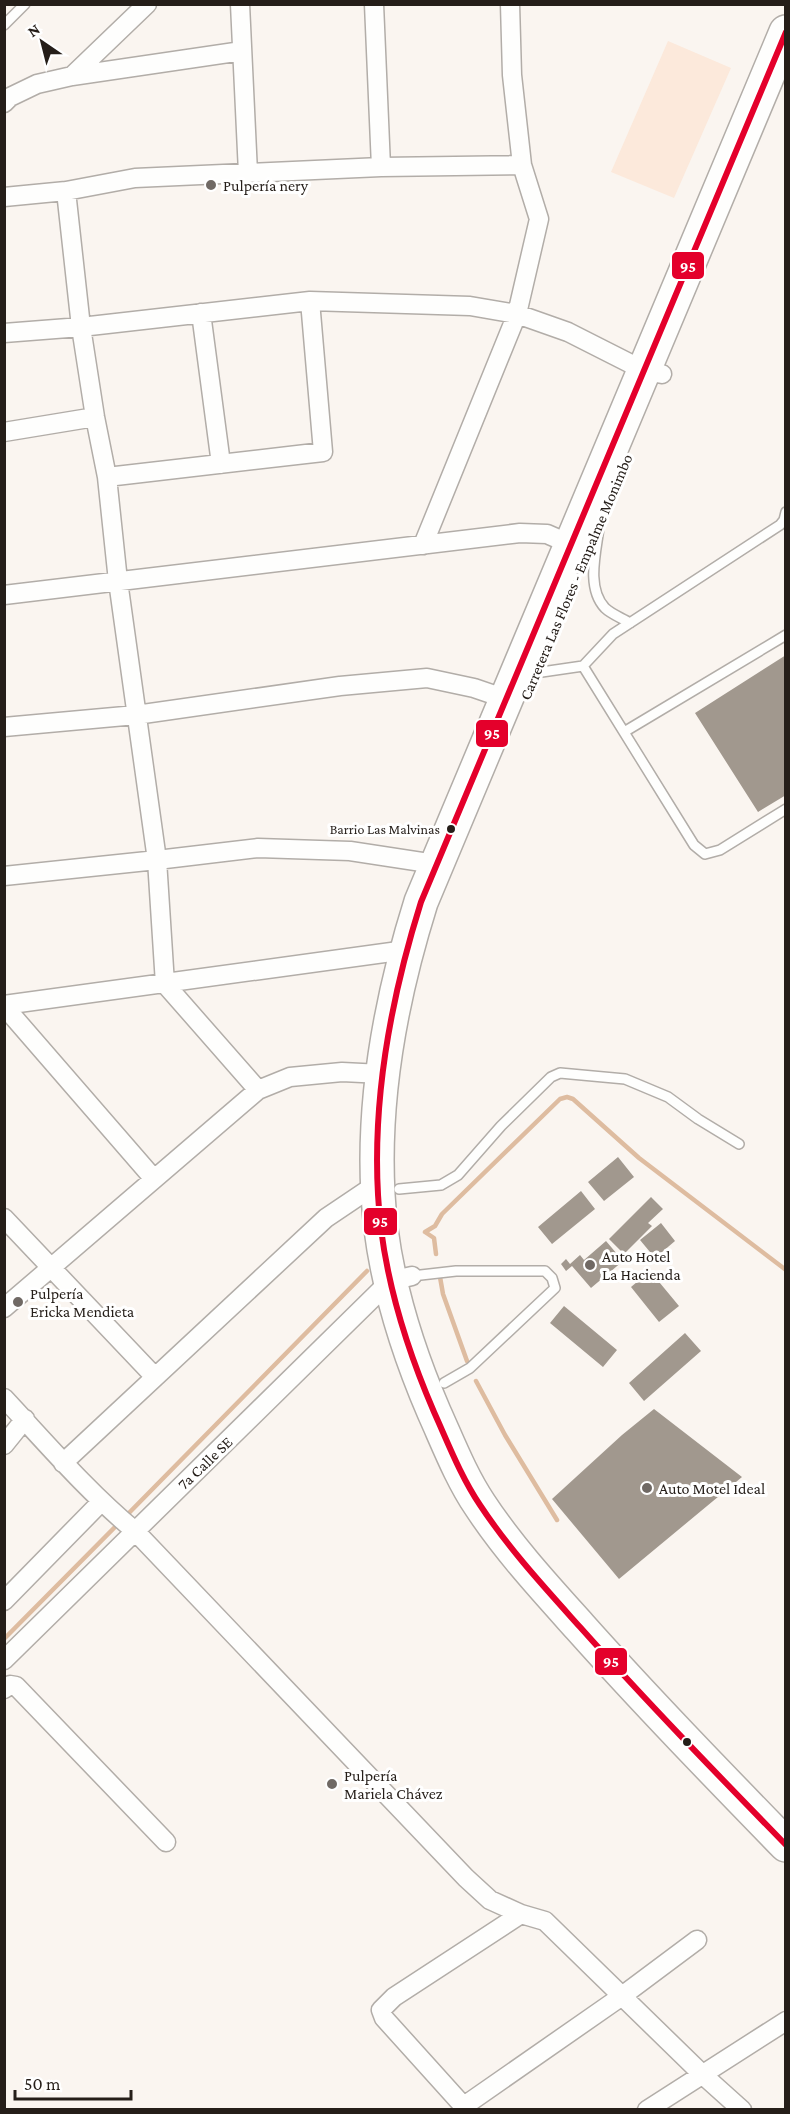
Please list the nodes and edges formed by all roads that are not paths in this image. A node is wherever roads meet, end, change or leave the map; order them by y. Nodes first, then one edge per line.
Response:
1 (25, 4) edge
2 (147, 4) edge
3 (240, 4) edge
4 (374, 4) edge
5 (510, 4) edge
6 (4, 25) edge
7 (786, 32) edge
8 (242, 51) junction
9 (72, 76) junction
10 (786, 83) edge
11 (4, 103) edge
12 (522, 165) junction
13 (381, 167) junction
14 (248, 173) junction
15 (66, 191) junction
16 (4, 197) edge
17 (310, 301) junction
18 (201, 313) junction
19 (517, 314) junction
20 (81, 327) junction
21 (4, 333) edge
22 (653, 373) junction
23 (95, 417) junction
24 (4, 432) edge
25 (221, 464) junction
26 (107, 477) junction
27 (786, 512) edge
28 (599, 528) junction
29 (423, 544) junction
30 (570, 544) junction
31 (118, 581) junction
32 (4, 595) edge
33 (630, 623) junction
34 (786, 635) edge
35 (583, 666) junction
36 (535, 673) junction
37 (513, 702) junction
38 (136, 715) junction
39 (4, 727) edge
40 (624, 732) junction
41 (786, 809) edge
42 (157, 860) junction
43 (435, 864) junction
44 (4, 876) edge
45 (406, 950) junction
46 (165, 984) junction
47 (4, 1006) edge
48 (382, 1074) junction
49 (258, 1090) junction
50 (739, 1144) dead end
51 (154, 1179) junction
52 (388, 1186) junction
53 (4, 1218) edge
54 (50, 1268) junction
55 (401, 1278) junction
56 (4, 1308) edge
57 (155, 1377) junction
58 (444, 1383) junction
59 (4, 1398) edge
60 (25, 1419) junction
61 (4, 1445) edge
62 (63, 1463) junction
63 (107, 1507) junction
64 (133, 1529) junction
65 (4, 1601) edge
66 (4, 1660) edge
67 (4, 1689) edge
68 (786, 1815) edge
69 (165, 1842) dead end
70 (786, 1845) edge
71 (521, 1914) junction
72 (697, 1940) dead end
73 (622, 1996) junction
74 (786, 2021) edge
75 (703, 2075) junction
76 (466, 2108) edge
77 (647, 2109) edge
78 (742, 2109) edge

1 - 6 lane
2 - 9 street
3 - 8 street
4 - 13 street
5 - 12 street
7 - 22 highway, Carretera Las Flores - Empalme Monimbo
8 - 9 street
8 - 14 street
9 - 11 street
10 - 22 highway, Carretera Las Flores - Empalme Monimbo
12 - 13 street
12 - 19 street
13 - 14 street
14 - 15 street
15 - 16 street
15 - 20 street
17 - 18 street
17 - 19 street
17 - 25 street
18 - 20 street
18 - 25 street
19 - 22 street
19 - 29 street
20 - 21 street
20 - 23 street
22 - 28 highway, Carretera Las Flores - Empalme Monimbo
22 - 30 highway, Carretera Las Flores - Empalme Monimbo
23 - 24 street
23 - 26 street
25 - 26 street
26 - 31 street
27 - 33 lane
28 - 33 lane
28 - 36 highway, Carretera Las Flores - Empalme Monimbo
29 - 30 street
29 - 31 street
30 - 37 highway, Carretera Las Flores - Empalme Monimbo
31 - 32 street
31 - 38 street
33 - 35 lane
34 - 40 lane
35 - 36 lane
35 - 40 lane
36 - 37 highway, Carretera Las Flores - Empalme Monimbo
37 - 38 street
37 - 43 highway, Carretera Las Flores - Empalme Monimbo
37 - 52 highway, Carretera Las Flores - Empalme Monimbo
38 - 39 street
38 - 42 street
40 - 41 lane
42 - 43 street
42 - 44 street
42 - 46 street
43 - 45 highway, Carretera Las Flores - Empalme Monimbo
45 - 46 street
45 - 48 highway, Carretera Las Flores - Empalme Monimbo
46 - 47 street
46 - 49 street
47 - 51 street
48 - 49 street
48 - 52 highway, Carretera Las Flores - Empalme Monimbo
49 - 51 street
50 - 52 lane
51 - 54 street
52 - 55 highway, Carretera Las Flores - Empalme Monimbo
52 - 57 street
53 - 54 street
54 - 56 street
54 - 57 street
55 - 58 highway, Carretera Las Flores - Empalme Monimbo
55 - 58 lane
55 - 64 street, 7a Calle SE
55 - 70 highway, Carretera Las Flores - Empalme Monimbo
57 - 62 street
58 - 68 highway, Carretera Las Flores - Empalme Monimbo
59 - 60 street
60 - 61 street
60 - 62 street
62 - 63 street
63 - 64 street
63 - 65 street
64 - 66 street, 7a Calle SE
64 - 71 street
67 - 69 street
71 - 73 street
71 - 76 street
72 - 73 street
73 - 75 street
73 - 76 street
74 - 75 street
75 - 77 street
75 - 78 street

